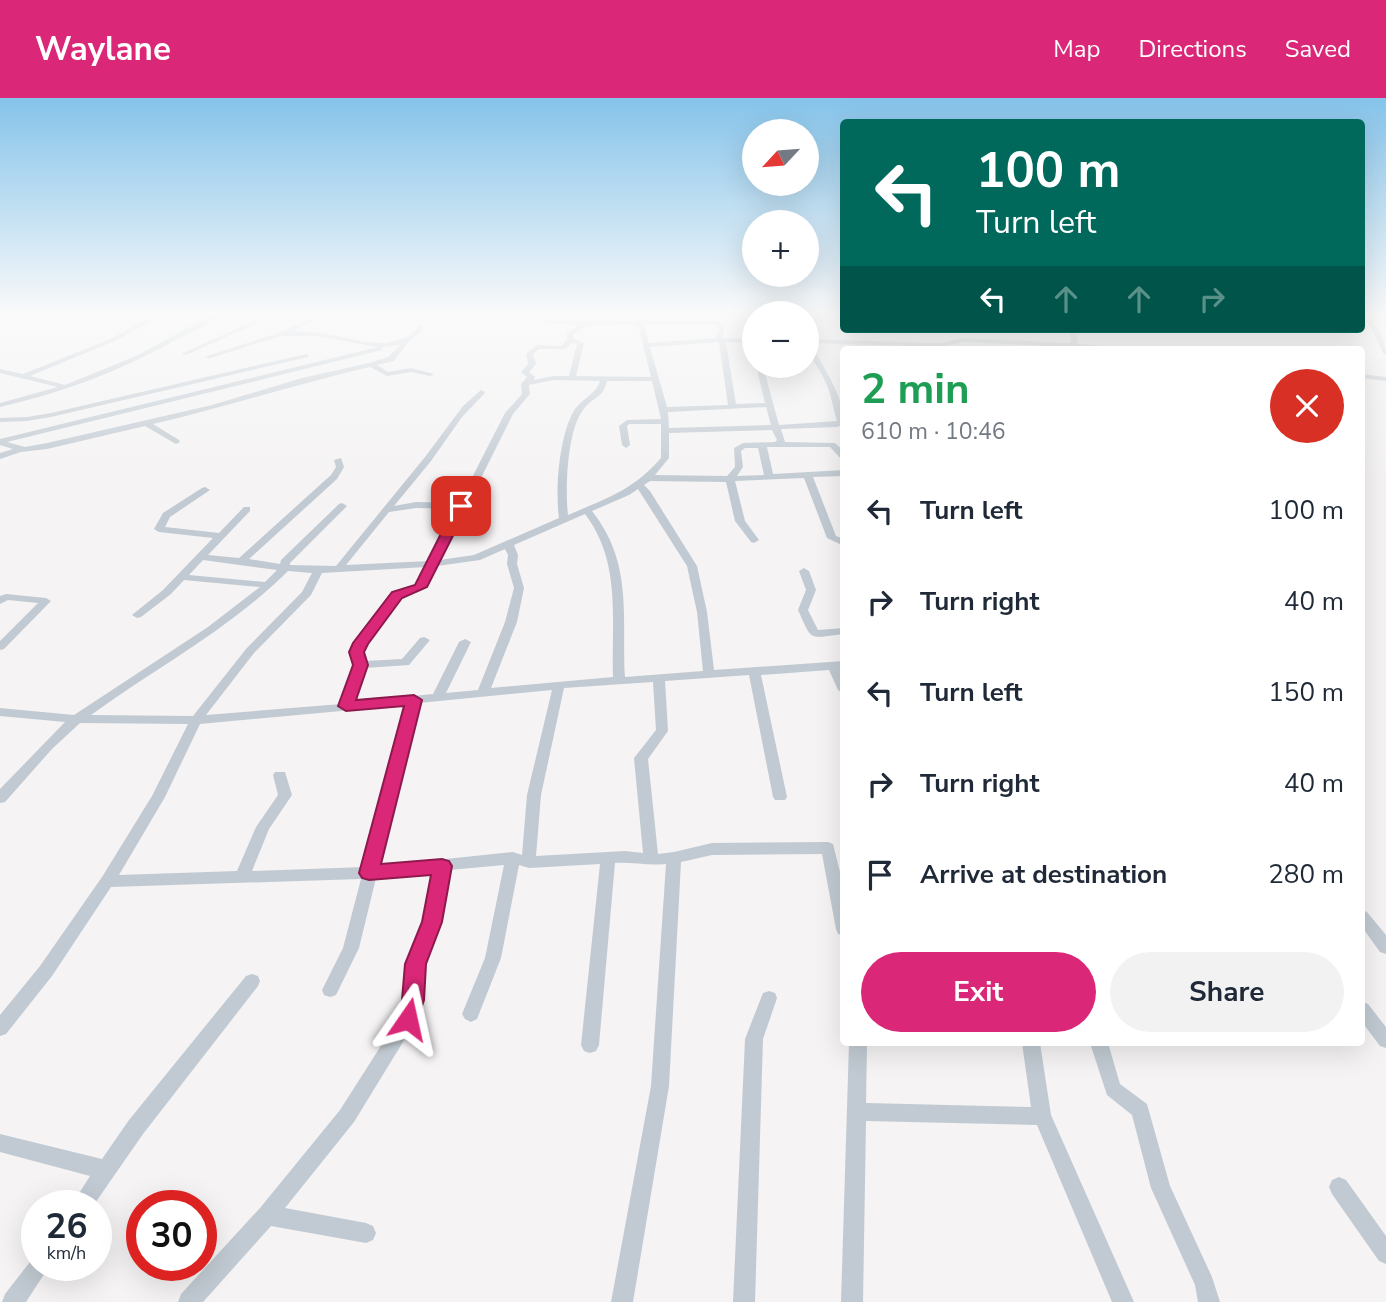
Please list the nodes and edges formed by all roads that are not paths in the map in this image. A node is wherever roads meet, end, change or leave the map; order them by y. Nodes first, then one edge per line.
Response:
1 (8, 372) edge
2 (33, 372) edge
3 (99, 372) edge
4 (235, 372) edge
5 (278, 372) edge
6 (339, 372) edge
7 (421, 372) edge
8 (525, 372) edge
9 (573, 372) edge
10 (654, 372) edge
11 (726, 372) edge
12 (823, 372) edge
13 (430, 374) dead end
14 (26, 375) junction
15 (1365, 376) edge
16 (572, 378) junction
17 (763, 378) edge
18 (656, 379) junction
19 (1386, 379) edge
20 (604, 380) junction
21 (529, 382) junction
22 (62, 386) junction
23 (481, 391) dead end
24 (0, 405) edge
25 (769, 405) junction
26 (732, 406) junction
27 (840, 409) edge
28 (663, 410) junction
29 (0, 420) edge
30 (145, 422) junction
31 (840, 423) edge
32 (665, 426) junction
33 (776, 428) junction
34 (0, 441) edge
35 (176, 442) dead end
36 (626, 444) dead end
37 (777, 444) junction
38 (762, 445) junction
39 (22, 449) junction
40 (840, 453) edge
41 (0, 456) edge
42 (338, 460) dead end
43 (840, 473) edge
44 (807, 474) junction
45 (769, 476) junction
46 (648, 478) junction
47 (730, 479) junction
48 (638, 485) junction
49 (205, 490) dead end
50 (342, 506) dead end
51 (461, 506) junction
52 (247, 509) dead end
53 (390, 509) junction
54 (586, 510) junction
55 (564, 519) junction
56 (220, 536) junction
57 (754, 540) dead end
58 (840, 541) edge
59 (509, 546) junction
60 (199, 557) junction
61 (241, 561) junction
62 (432, 564) junction
63 (340, 567) junction
64 (285, 568) junction
65 (318, 569) junction
66 (804, 571) dead end
67 (181, 577) junction
68 (269, 585) junction
69 (0, 601) edge
70 (137, 615) dead end
71 (840, 631) edge
72 (424, 640) dead end
73 (465, 642) dead end
74 (0, 647) edge
75 (360, 665) junction
76 (838, 665) edge
77 (754, 671) junction
78 (709, 674) junction
79 (659, 680) junction
80 (619, 681) junction
81 (559, 685) junction
82 (483, 693) junction
83 (438, 698) junction
84 (414, 700) junction
85 (346, 706) junction
86 (0, 712) edge
87 (76, 719) junction
88 (196, 720) junction
89 (280, 775) dead end
90 (780, 797) dead end
91 (0, 799) edge
92 (608, 858) junction
93 (674, 858) junction
94 (521, 860) junction
95 (651, 860) junction
96 (442, 866) junction
97 (369, 873) junction
98 (243, 876) junction
99 (107, 881) junction
100 (840, 909) edge
101 (1365, 920) edge
102 (1386, 947) edge
103 (252, 981) dead end
104 (330, 990) dead end
105 (769, 998) dead end
106 (1365, 1013) edge
107 (471, 1014) dead end
108 (0, 1028) edge
109 (1386, 1040) edge
110 (590, 1045) dead end
111 (858, 1046) edge
112 (1032, 1046) edge
113 (1100, 1046) edge
114 (857, 1112) junction
115 (1042, 1116) junction
116 (0, 1143) edge
117 (106, 1170) junction
118 (1339, 1187) dead end
119 (92, 1190) edge
120 (267, 1215) junction
121 (366, 1233) dead end
122 (1386, 1254) edge
123 (28, 1281) edge
124 (13, 1302) edge
125 (189, 1302) edge
126 (622, 1302) edge
127 (744, 1302) edge
128 (852, 1302) edge
129 (1123, 1302) edge
130 (1209, 1302) edge

1 - 14 street
2 - 14 street
3 - 22 street
4 - 29 street
5 - 34 street
6 - 30 street
7 - 13 street
8 - 21 street
9 - 16 street
10 - 18 street
11 - 26 street
12 - 27 street
14 - 22 street
15 - 19 street
16 - 20 street
16 - 21 street
17 - 25 street
18 - 20 street
18 - 28 street
20 - 55 street
21 - 51 street
22 - 24 street
23 - 53 street
25 - 26 street
25 - 33 street
26 - 28 street
28 - 32 street
30 - 35 street
30 - 39 street
31 - 33 street
32 - 33 street
32 - 36 street
32 - 46 street
33 - 37 street
34 - 39 street
37 - 38 street
37 - 40 street
38 - 45 street
38 - 47 street
39 - 41 street
42 - 61 street
43 - 44 street
44 - 45 street
44 - 58 street
45 - 47 street
46 - 47 street
46 - 48 street
47 - 57 street
48 - 54 street
48 - 78 street
49 - 56 street
50 - 64 street
51 - 53 street
51 - 62 street
52 - 56 street
53 - 63 street
54 - 55 street
54 - 80 street
55 - 59 street
56 - 60 street
59 - 62 street
59 - 82 street
60 - 61 street
60 - 67 street
61 - 64 street
62 - 63 street
62 - 75 street
63 - 65 street
64 - 65 street
64 - 68 street
65 - 88 street
66 - 71 street
67 - 68 street
67 - 70 street
68 - 87 street
69 - 74 street
72 - 75 street
73 - 83 street
75 - 85 street
76 - 77 street
77 - 78 street
77 - 90 street
78 - 79 street
79 - 80 street
79 - 95 street
80 - 81 street
81 - 82 street
81 - 94 street
82 - 83 street
83 - 84 street
84 - 85 street
84 - 97 street
85 - 88 street
86 - 87 street
87 - 88 street
87 - 91 street
88 - 99 street
89 - 98 street
92 - 94 street
92 - 95 street
92 - 110 street
93 - 95 street
93 - 100 street
93 - 126 street
94 - 96 street
94 - 107 street
96 - 97 street
96 - 120 street
97 - 98 street
97 - 104 street
98 - 99 street
99 - 108 street
101 - 102 street
103 - 117 street
105 - 127 street
106 - 109 street
111 - 114 street
112 - 115 street
113 - 130 street
114 - 115 street
114 - 128 street
115 - 129 street
116 - 117 street
117 - 119 street
118 - 122 street
120 - 121 street
120 - 125 street
123 - 124 street

